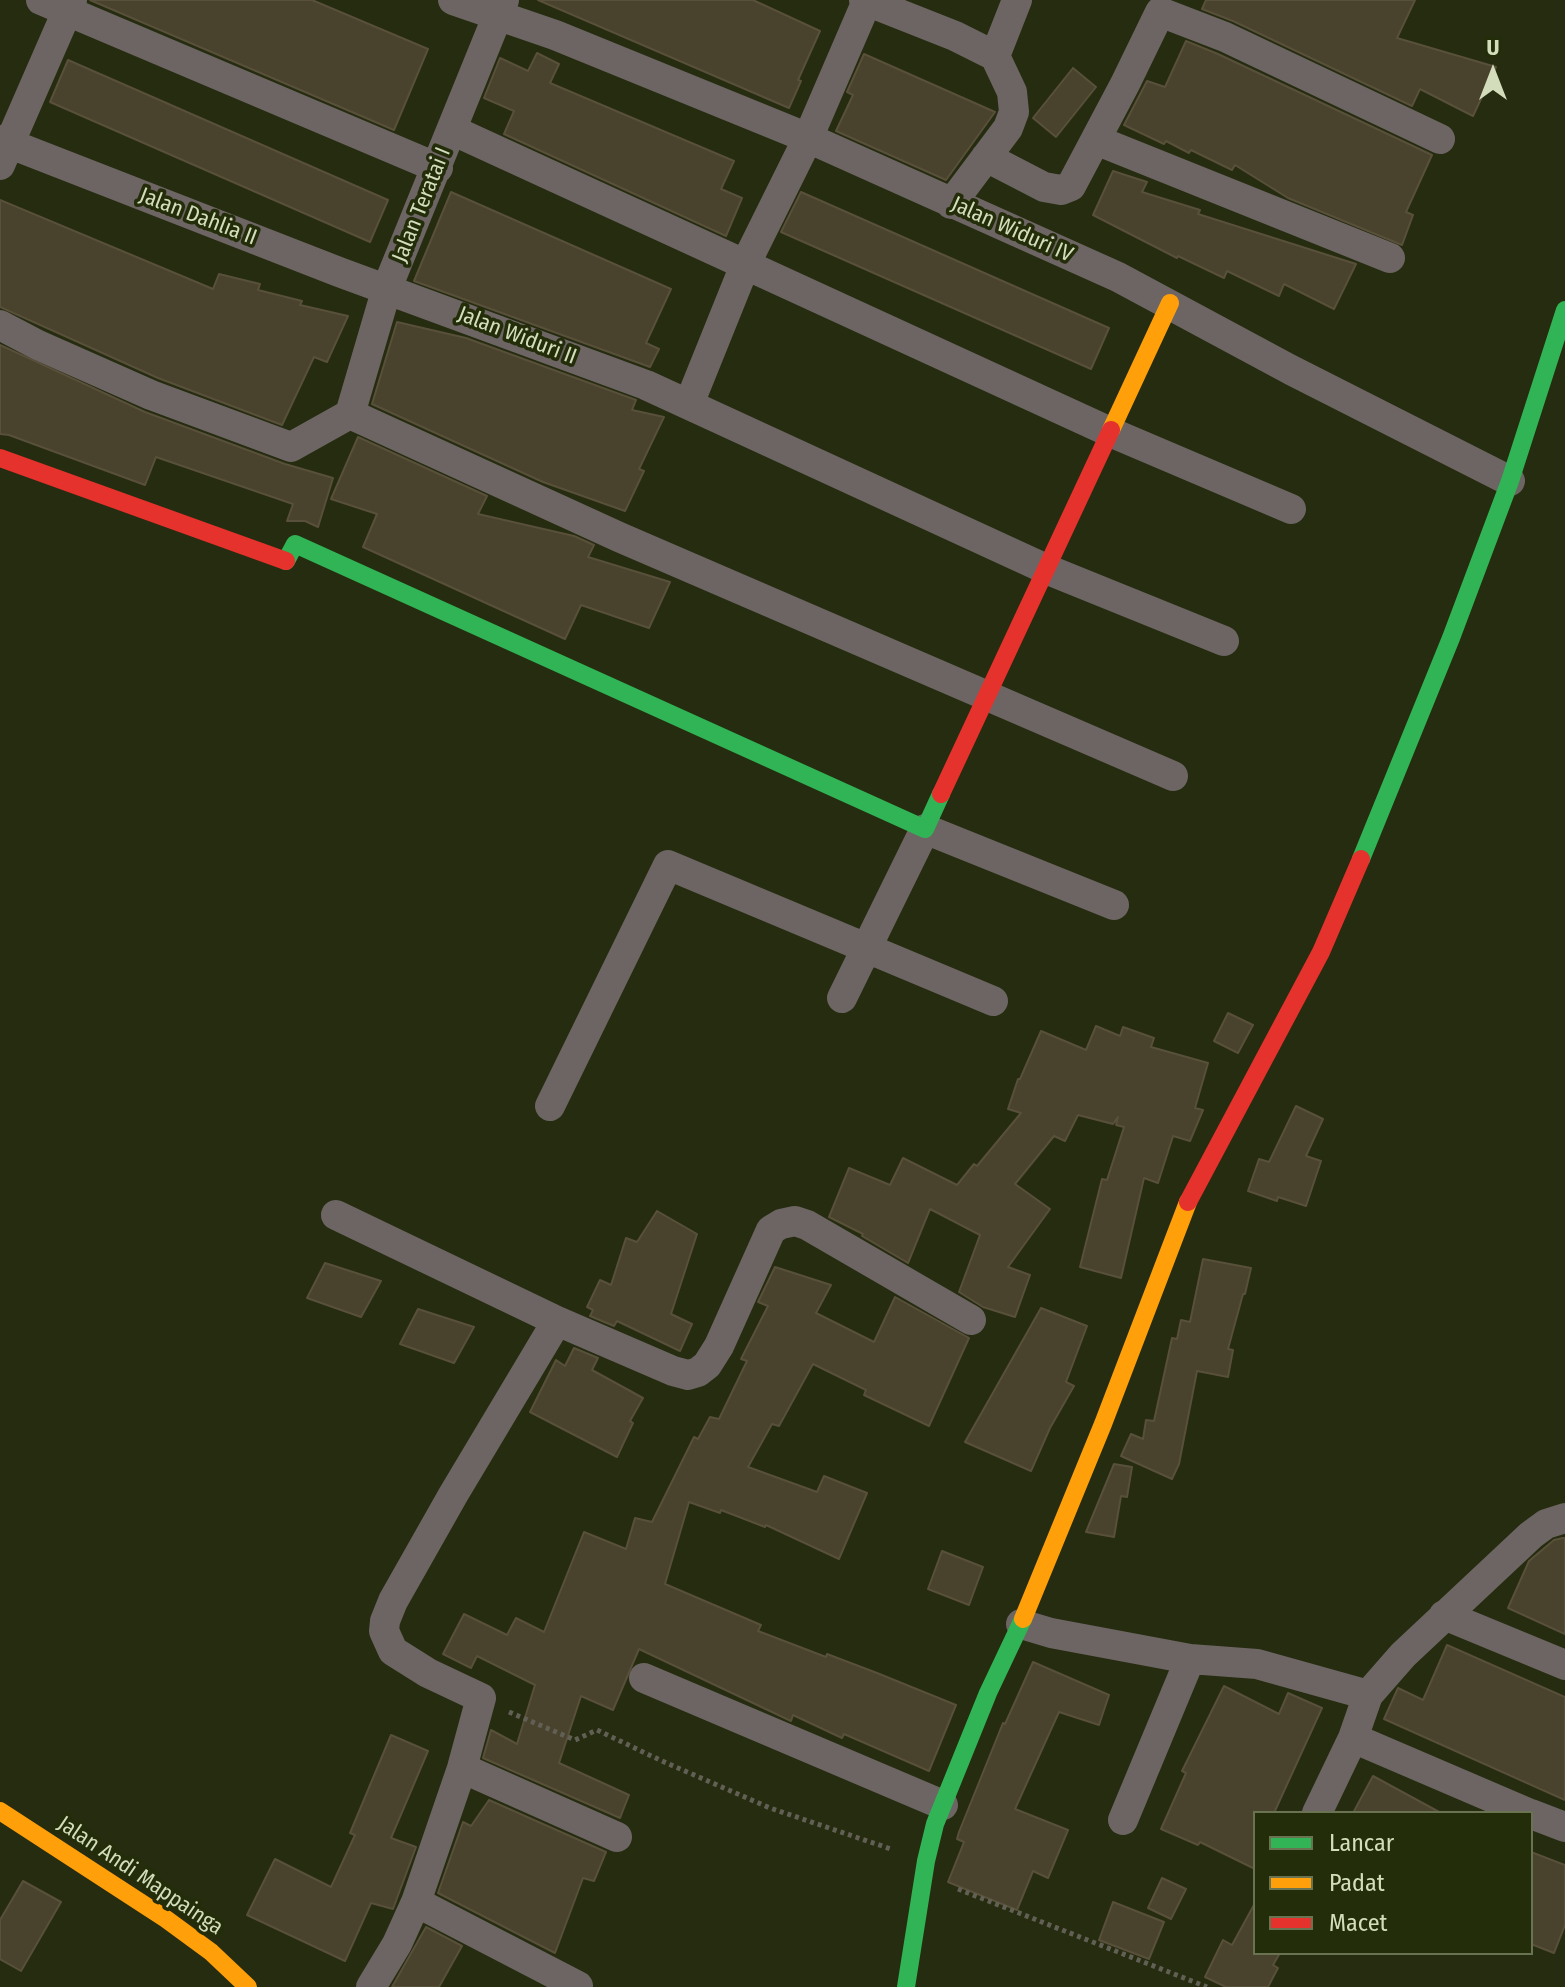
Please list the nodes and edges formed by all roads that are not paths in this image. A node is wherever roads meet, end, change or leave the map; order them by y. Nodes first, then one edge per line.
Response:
1 (453, 0) edge
2 (1017, 0) edge
3 (865, 1) edge
4 (60, 3) edge
5 (1162, 6) edge
6 (501, 8) edge
7 (995, 56) junction
8 (452, 130) junction
9 (808, 138) junction
10 (1440, 139) dead end
11 (1096, 140) junction
12 (3, 150) edge
13 (986, 157) junction
14 (438, 168) junction
15 (951, 204) junction
16 (1390, 258) dead end
17 (745, 265) junction
18 (387, 288) junction
19 (1170, 303) junction
20 (1565, 310) edge
21 (0, 325) edge
22 (689, 404) junction
23 (350, 414) junction
24 (1110, 432) junction
25 (0, 458) edge
26 (1510, 481) junction
27 (1291, 509) dead end
28 (1046, 569) junction
29 (1224, 641) dead end
30 (988, 695) junction
31 (1173, 776) dead end
32 (925, 829) junction
33 (1114, 905) dead end
34 (867, 947) junction
35 (842, 998) dead end
36 (993, 1001) dead end
37 (550, 1106) dead end
38 (336, 1215) dead end
39 (971, 1320) dead end
40 (557, 1321) junction
41 (1565, 1518) edge
42 (1444, 1615) junction
43 (1021, 1624) junction
44 (1190, 1659) junction
45 (1565, 1665) edge
46 (644, 1678) dead end
47 (1368, 1695) junction
48 (1353, 1738) junction
49 (462, 1768) junction
50 (943, 1805) junction
51 (0, 1811) edge
52 (1318, 1811) edge
53 (1514, 1811) edge
54 (1533, 1817) edge
55 (1123, 1820) dead end
56 (1565, 1827) edge
57 (617, 1837) dead end
58 (416, 1902) junction
59 (578, 1986) edge
60 (248, 1987) edge
61 (371, 1987) edge
62 (906, 1987) edge

1 - 6 street, Jalan Widuri IV
2 - 7 street
3 - 7 street
3 - 9 street
4 - 12 street
4 - 14 street
5 - 10 street
5 - 11 street
6 - 8 street, Jalan Teratai I
6 - 9 street, Jalan Widuri IV
7 - 13 street
8 - 14 street, Jalan Teratai I
8 - 17 street
9 - 15 street, Jalan Widuri IV
9 - 17 street
11 - 13 street
11 - 16 street
12 - 18 street, Jalan Dahlia II
13 - 15 street
14 - 18 street, Jalan Teratai I
15 - 19 street, Jalan Widuri IV
17 - 22 street
17 - 24 street
18 - 22 street, Jalan Widuri II
18 - 23 street, Jalan Teratai I
19 - 24 street
19 - 26 street, Jalan Widuri IV
20 - 26 street
21 - 23 street
22 - 28 street, Jalan Widuri II
23 - 30 street
24 - 27 street
24 - 28 street
25 - 32 street
26 - 43 street
28 - 29 street, Jalan Widuri II
28 - 30 street
30 - 31 street
30 - 32 street
32 - 33 street
32 - 34 street
34 - 35 street
34 - 36 street
34 - 37 street
38 - 40 street
39 - 40 street
40 - 49 street
41 - 42 street
42 - 45 street
42 - 47 street
43 - 44 street
43 - 50 street
44 - 47 street
44 - 55 street
46 - 50 street
47 - 48 street
48 - 52 street
48 - 53 street
49 - 57 street
49 - 58 street
50 - 62 street
51 - 60 street, Jalan Andi Mappainga
54 - 56 street
58 - 59 street
58 - 61 street

